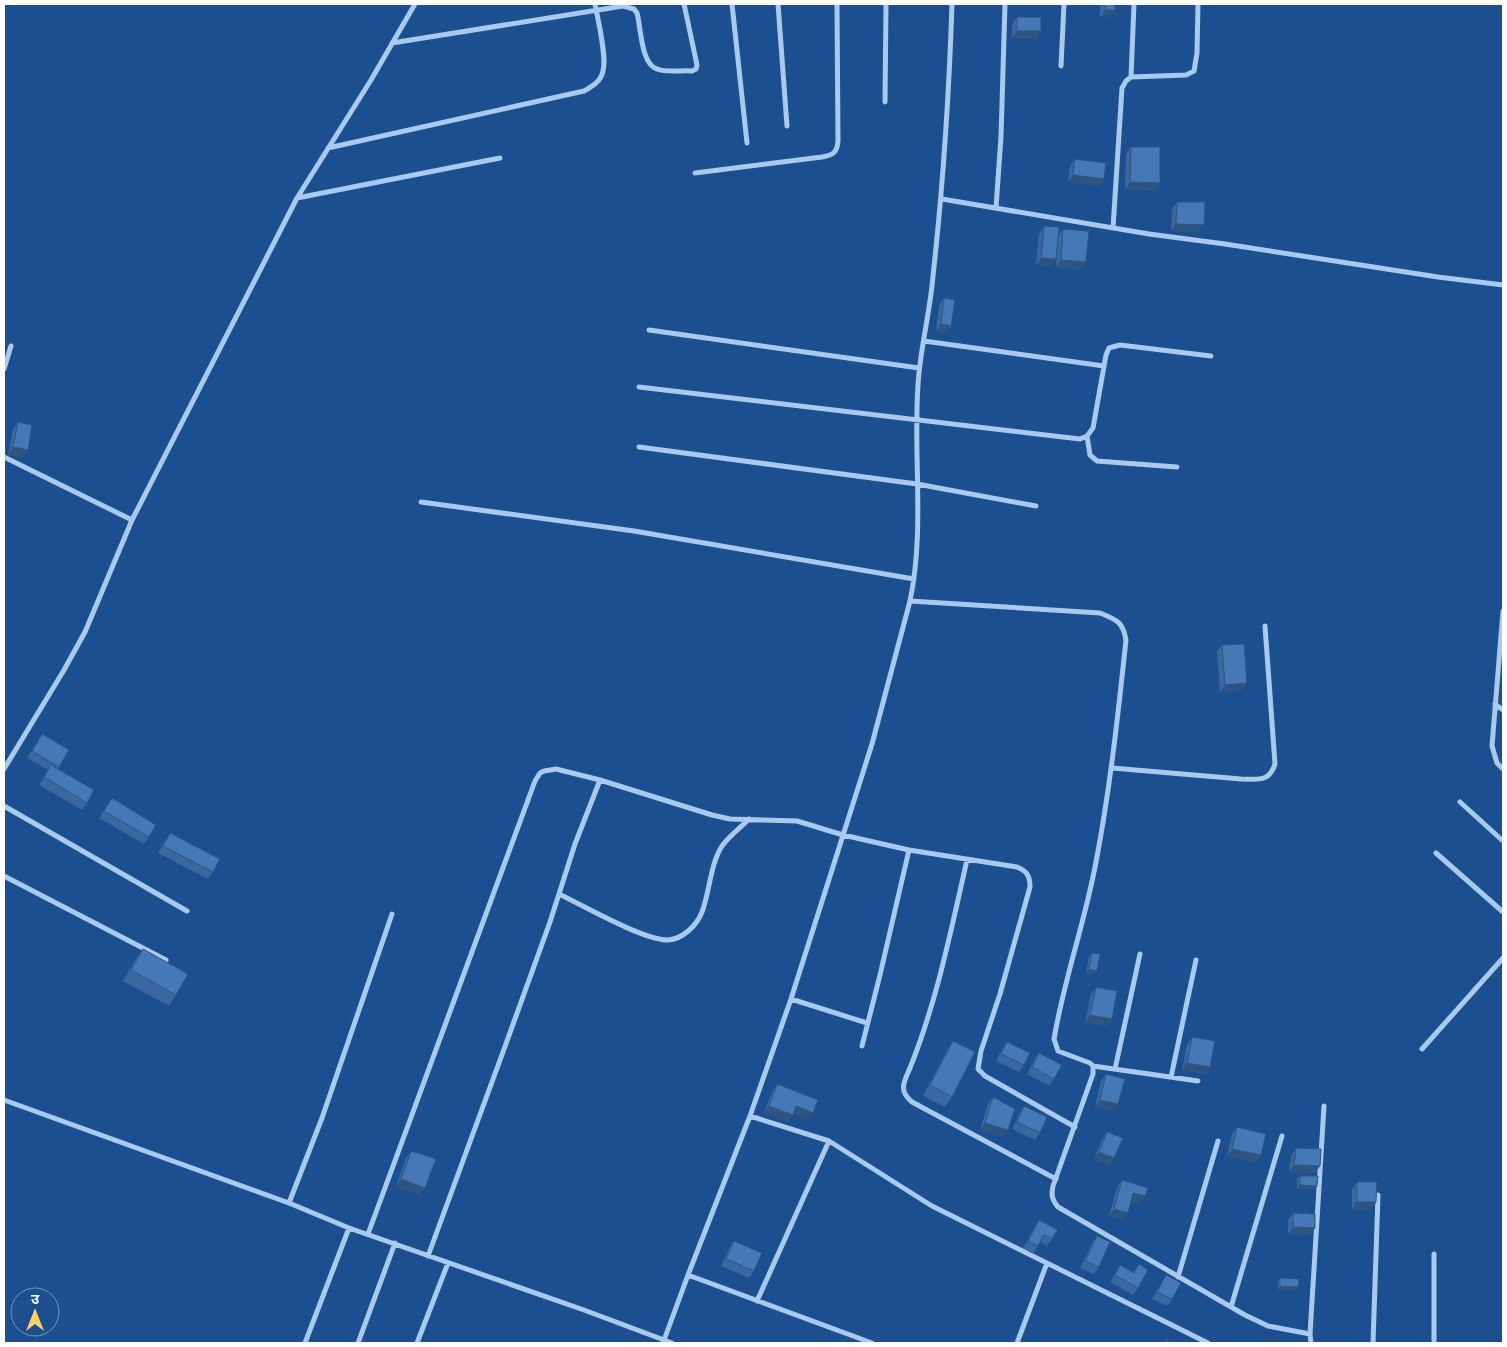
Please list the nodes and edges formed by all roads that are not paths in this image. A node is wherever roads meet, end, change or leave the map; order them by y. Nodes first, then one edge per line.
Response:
1 (416, 4) edge
2 (595, 4) edge
3 (684, 4) edge
4 (732, 4) edge
5 (778, 4) edge
6 (836, 4) edge
7 (886, 4) edge
8 (952, 4) edge
9 (1005, 4) edge
10 (1064, 4) edge
11 (1134, 4) edge
12 (1198, 4) edge
13 (596, 10) junction
14 (392, 43) junction
15 (1062, 66) dead end
16 (1131, 77) junction
17 (885, 102) dead end
18 (787, 126) dead end
19 (747, 143) dead end
20 (328, 148) junction
21 (500, 158) dead end
22 (695, 173) dead end
23 (297, 198) junction
24 (942, 199) junction
25 (996, 208) junction
26 (1113, 228) junction
27 (1503, 285) edge
28 (650, 330) dead end
29 (924, 342) junction
30 (11, 346) dead end
31 (1211, 356) dead end
32 (1104, 366) junction
33 (919, 368) junction
34 (4, 369) edge
35 (639, 387) dead end
36 (917, 421) junction
37 (1087, 436) junction
38 (639, 447) dead end
39 (4, 457) edge
40 (1177, 467) dead end
41 (918, 484) junction
42 (421, 502) dead end
43 (1036, 506) dead end
44 (132, 520) junction
45 (914, 579) junction
46 (910, 601) junction
47 (1503, 611) edge
48 (1265, 626) dead end
49 (1502, 638) edge
50 (1496, 704) junction
51 (1503, 710) edge
52 (1112, 768) junction
53 (4, 769) edge
54 (1503, 769) edge
55 (600, 780) junction
56 (1460, 802) dead end
57 (4, 806) edge
58 (749, 819) junction
59 (843, 835) junction
60 (1503, 840) edge
61 (909, 850) junction
62 (1436, 853) dead end
63 (967, 860) junction
64 (4, 876) edge
65 (559, 894) junction
66 (187, 911) dead end
67 (1503, 912) edge
68 (392, 914) dead end
69 (1140, 954) dead end
70 (1503, 958) edge
71 (166, 960) edge
72 (1196, 960) dead end
73 (791, 999) junction
74 (867, 1023) junction
75 (862, 1046) dead end
76 (1422, 1049) dead end
77 (1093, 1066) junction
78 (1115, 1069) junction
79 (1171, 1077) junction
80 (1198, 1081) dead end
81 (4, 1100) edge
82 (1324, 1106) dead end
83 (750, 1116) junction
84 (1075, 1127) junction
85 (1282, 1136) dead end
86 (829, 1141) junction
87 (1218, 1141) dead end
88 (1056, 1178) junction
89 (1378, 1195) edge
90 (289, 1203) junction
91 (349, 1228) junction
92 (368, 1234) junction
93 (395, 1243) junction
94 (1434, 1254) dead end
95 (428, 1256) junction
96 (448, 1263) junction
97 (1046, 1263) junction
98 (688, 1274) junction
99 (1178, 1277) junction
100 (757, 1300) junction
101 (1230, 1308) junction
102 (1310, 1334) junction
103 (663, 1342) edge
104 (305, 1343) edge
105 (358, 1343) edge
106 (417, 1343) edge
107 (672, 1343) edge
108 (872, 1343) edge
109 (1017, 1343) edge
110 (1208, 1343) edge
111 (1311, 1343) edge
112 (1373, 1343) edge
113 (1434, 1343) edge

1 - 14 street
2 - 13 street
3 - 13 street
4 - 19 street
5 - 18 street
6 - 22 street
7 - 17 street
8 - 24 street
9 - 25 street
10 - 15 street
11 - 16 street
12 - 16 street
13 - 14 street
13 - 20 street
14 - 20 street
16 - 26 street
20 - 23 street
21 - 23 street
23 - 44 street
24 - 25 street
24 - 29 street
25 - 26 street
26 - 27 street
28 - 33 street
29 - 32 street
29 - 33 street
30 - 34 street
31 - 32 street
32 - 37 street
33 - 36 street
35 - 36 street
36 - 37 street
36 - 41 street
37 - 40 street
38 - 41 street
39 - 44 street
41 - 43 street
41 - 45 street
42 - 45 street
44 - 53 street
45 - 46 street
46 - 52 street
46 - 59 street
47 - 49 street
48 - 52 street
49 - 50 street
50 - 51 street
50 - 54 street
52 - 77 street
55 - 58 street
55 - 65 street
55 - 92 street
56 - 60 street
57 - 66 street
58 - 59 street
58 - 65 street
59 - 61 street
59 - 73 street
61 - 63 street
61 - 74 street
62 - 67 street
63 - 84 street
63 - 88 street
64 - 71 street
65 - 95 street
68 - 90 street
69 - 78 street
70 - 76 street
72 - 79 street
73 - 74 street
73 - 83 street
74 - 75 street
77 - 78 street
77 - 84 street
78 - 79 street
79 - 80 street
81 - 90 street
82 - 102 street
83 - 86 street
83 - 98 street
84 - 88 street
85 - 101 street
86 - 97 street
86 - 100 street
87 - 99 street
88 - 99 street
89 - 112 street
90 - 91 street
91 - 92 street
91 - 104 street
92 - 93 street
93 - 95 street
93 - 105 street
94 - 113 street
95 - 96 street
96 - 103 street
96 - 106 street
97 - 109 street
97 - 110 street
98 - 100 street
98 - 103 street
99 - 101 street
100 - 108 street
101 - 102 street
102 - 111 street
103 - 107 street

